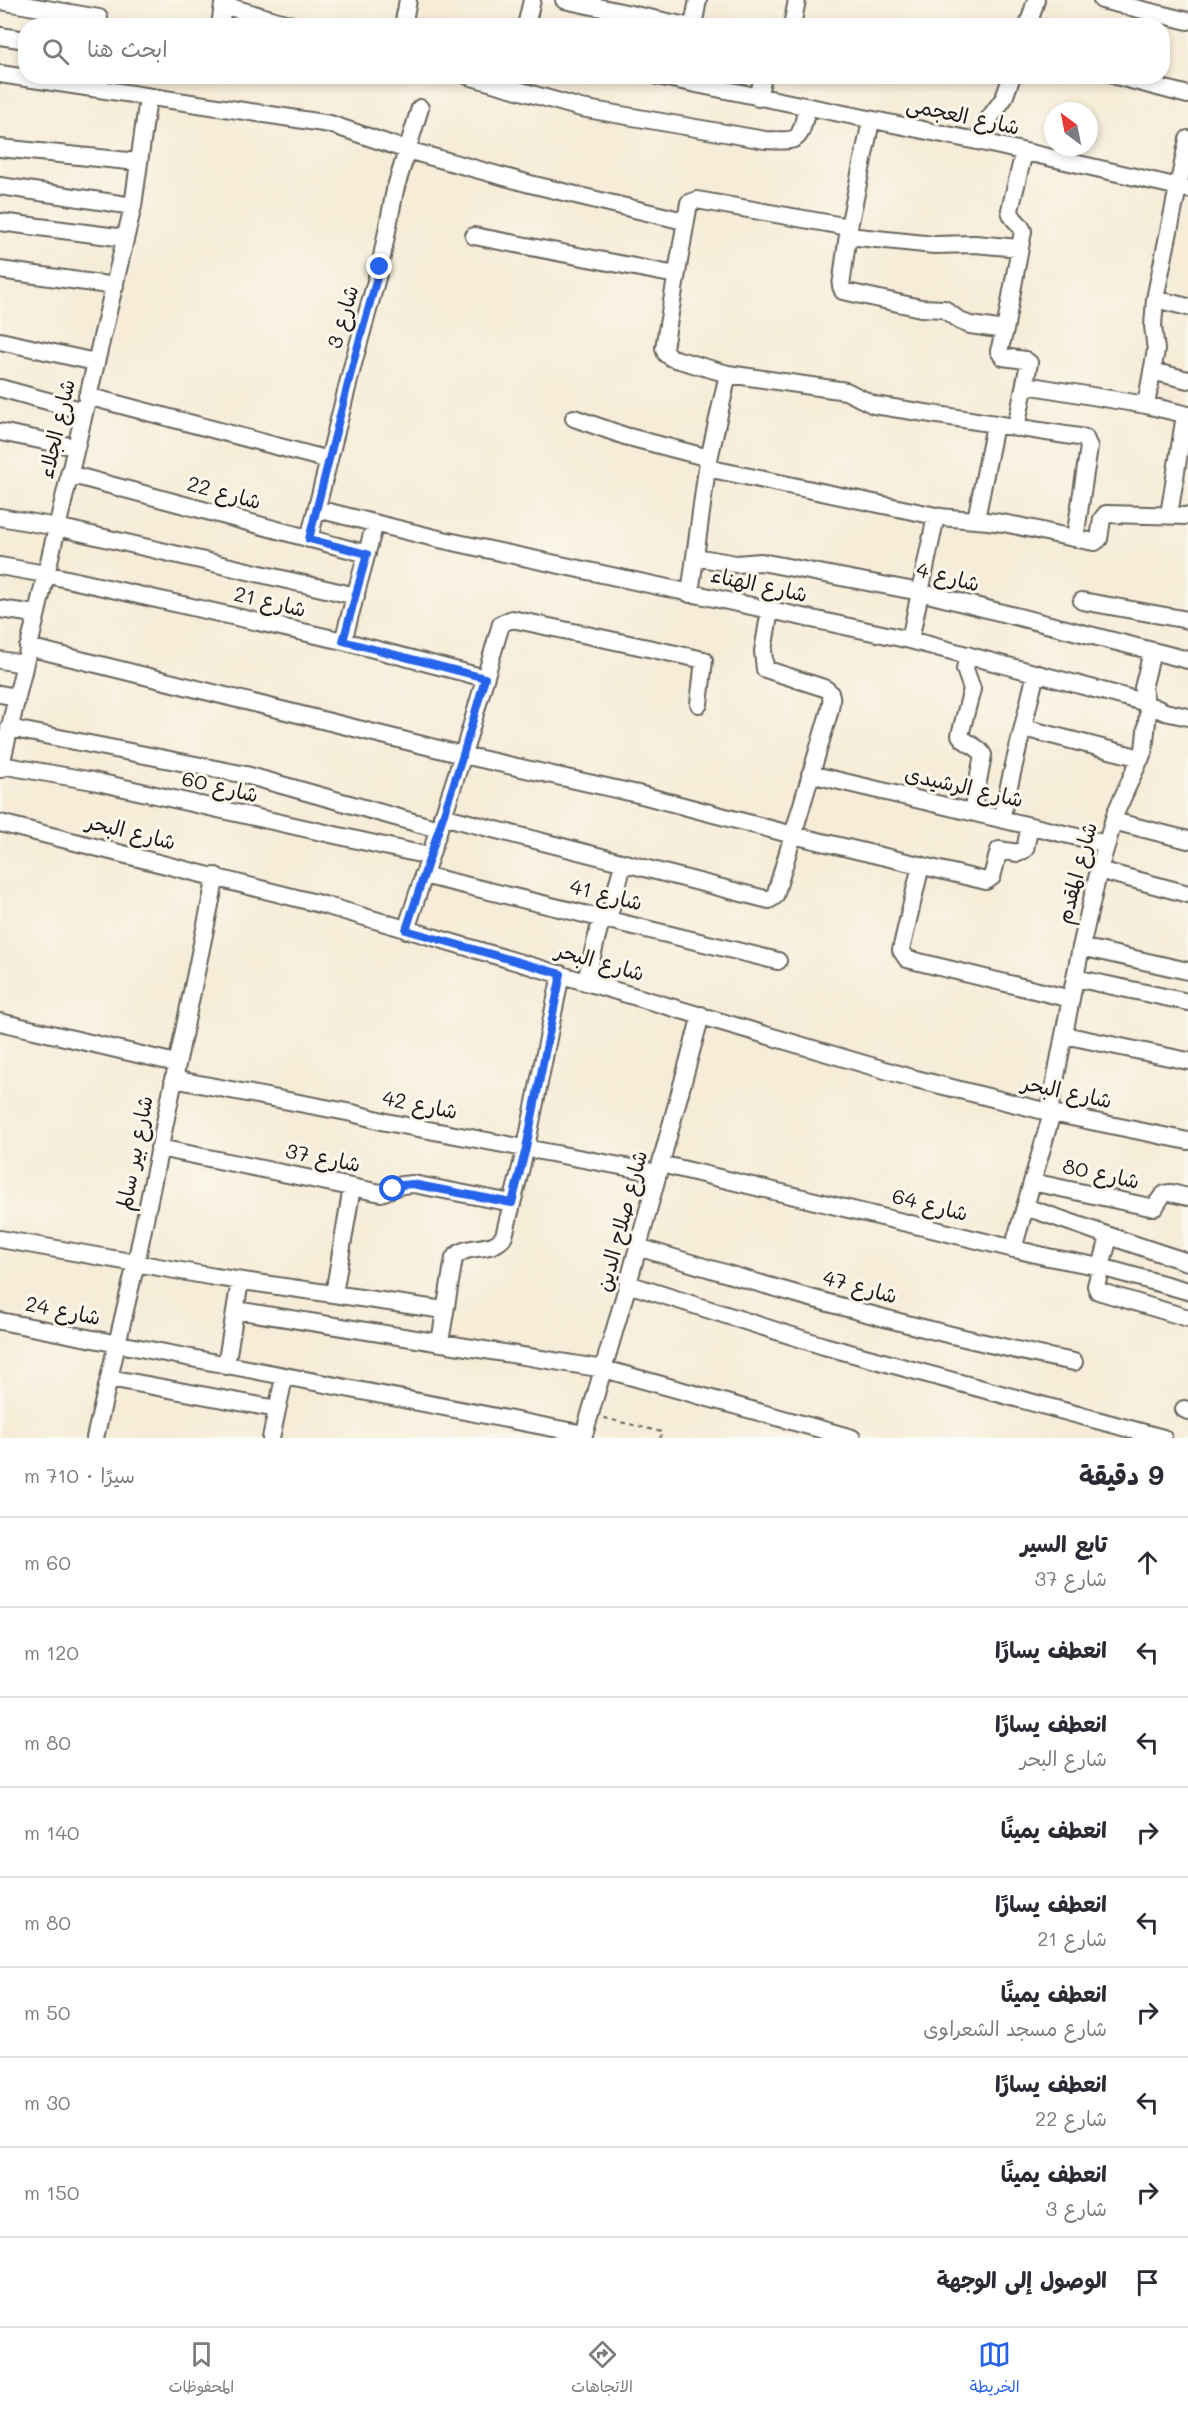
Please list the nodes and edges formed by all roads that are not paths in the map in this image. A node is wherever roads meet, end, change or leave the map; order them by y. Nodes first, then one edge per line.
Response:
1 (408, 0) edge
2 (532, 0) edge
3 (564, 0) edge
4 (698, 0) edge
5 (797, 0) edge
6 (1036, 0) edge
7 (1102, 0) edge
8 (0, 2) edge
9 (223, 2) edge
10 (99, 18) dead end
11 (221, 18) edge
12 (271, 18) edge
13 (405, 18) edge
14 (528, 18) edge
15 (649, 18) edge
16 (695, 18) edge
17 (794, 18) edge
18 (1030, 18) edge
19 (1188, 21) edge
20 (0, 36) edge
21 (18, 39) edge
22 (0, 74) edge
23 (18, 77) edge
24 (62, 84) edge
25 (511, 84) edge
26 (700, 84) edge
27 (761, 84) edge
28 (1009, 84) edge
29 (1146, 84) edge
30 (1188, 95) edge
31 (148, 98) junction
32 (758, 98) junction
33 (420, 108) dead end
34 (807, 108) junction
35 (872, 121) junction
36 (982, 142) junction
37 (1188, 143) edge
38 (0, 148) edge
39 (407, 150) junction
40 (1023, 152) junction
41 (138, 162) junction
42 (0, 186) edge
43 (1182, 188) edge
44 (133, 206) junction
45 (684, 221) junction
46 (0, 222) edge
47 (848, 231) junction
48 (474, 236) dead end
49 (125, 238) junction
50 (1019, 248) junction
51 (0, 270) edge
52 (676, 275) junction
53 (115, 286) junction
54 (1155, 300) junction
55 (1188, 307) edge
56 (1005, 330) junction
57 (0, 341) edge
58 (95, 362) junction
59 (1152, 371) junction
60 (728, 375) junction
61 (1188, 380) edge
62 (1026, 385) junction
63 (0, 388) edge
64 (86, 404) junction
65 (1146, 405) junction
66 (1187, 415) edge
67 (574, 418) dead end
68 (995, 425) junction
69 (1016, 428) junction
70 (0, 432) edge
71 (75, 447) junction
72 (329, 460) junction
73 (708, 463) junction
74 (69, 474) junction
75 (317, 509) junction
76 (1169, 515) junction
77 (936, 516) junction
78 (1188, 516) edge
79 (0, 517) edge
80 (976, 519) junction
81 (375, 523) junction
82 (57, 527) junction
83 (1075, 538) junction
84 (309, 539) junction
85 (367, 554) junction
86 (695, 557) junction
87 (0, 566) edge
88 (45, 574) junction
89 (920, 592) junction
90 (690, 594) junction
91 (356, 596) junction
92 (1082, 601) dead end
93 (0, 609) edge
94 (770, 610) junction
95 (35, 614) junction
96 (1188, 620) edge
97 (910, 640) junction
98 (343, 641) junction
99 (28, 647) junction
100 (1152, 651) junction
101 (968, 655) junction
102 (0, 660) edge
103 (1188, 660) edge
104 (24, 664) junction
105 (1036, 673) junction
106 (485, 678) junction
107 (8, 696) edge
108 (1146, 703) junction
109 (699, 704) dead end
110 (1188, 717) edge
111 (9, 728) junction
112 (1024, 728) junction
113 (463, 755) junction
114 (1141, 758) junction
115 (1, 760) edge
116 (810, 774) junction
117 (972, 812) junction
118 (1001, 819) junction
119 (1113, 821) junction
120 (440, 822) junction
121 (0, 823) edge
122 (1030, 826) junction
123 (793, 835) junction
124 (1188, 840) edge
125 (1107, 844) junction
126 (429, 856) junction
127 (623, 864) junction
128 (921, 865) junction
129 (1099, 870) junction
130 (423, 875) junction
131 (216, 876) junction
132 (1188, 894) edge
133 (605, 918) junction
134 (406, 930) junction
135 (1081, 947) junction
136 (778, 961) dead end
137 (1188, 971) edge
138 (561, 974) junction
139 (1075, 978) junction
140 (586, 981) junction
141 (1071, 999) junction
142 (1188, 1002) edge
143 (701, 1015) junction
144 (0, 1022) edge
145 (1064, 1035) junction
146 (1188, 1061) edge
147 (175, 1071) junction
148 (1050, 1112) junction
149 (1188, 1141) edge
150 (159, 1148) junction
151 (526, 1148) junction
152 (659, 1169) junction
153 (1032, 1182) junction
154 (352, 1187) junction
155 (1188, 1197) edge
156 (512, 1203) junction
157 (1025, 1207) junction
158 (1109, 1237) junction
159 (0, 1239) edge
160 (638, 1247) junction
161 (1013, 1249) junction
162 (1188, 1262) edge
163 (136, 1263) junction
164 (1101, 1267) junction
165 (240, 1281) junction
166 (628, 1284) junction
167 (1188, 1291) edge
168 (334, 1294) junction
169 (236, 1310) junction
170 (444, 1310) junction
171 (1188, 1318) edge
172 (0, 1322) edge
173 (440, 1342) junction
174 (117, 1345) junction
175 (1074, 1362) dead end
176 (226, 1366) junction
177 (604, 1369) junction
178 (109, 1378) junction
179 (284, 1378) junction
180 (277, 1409) junction
181 (584, 1436) edge
182 (95, 1438) edge
183 (271, 1438) edge
184 (852, 1438) edge
185 (1163, 1438) edge

1 - 13 street
2 - 14 street
3 - 15 street
4 - 16 street
5 - 17 street
6 - 18 street
7 - 19 street
8 - 10 street
9 - 11 street
9 - 12 street
20 - 21 street
22 - 23 street
24 - 31 street
25 - 34 street
26 - 32 street, شارع العجمى
27 - 32 street
28 - 36 street
29 - 30 street
31 - 39 street
31 - 41 street, شارع الجلاء
32 - 34 street, شارع العجمى
33 - 39 street, شارع 3
34 - 35 street, شارع العجمى
35 - 36 street, شارع العجمى
35 - 47 street
36 - 40 street, شارع العجمى
37 - 43 street
38 - 41 street
39 - 45 street
39 - 72 street, شارع 3
40 - 43 street, شارع العجمى
40 - 50 street
41 - 44 street, شارع الجلاء
42 - 44 street
43 - 54 street
44 - 49 street, شارع الجلاء
45 - 47 street
45 - 52 street
46 - 49 street
47 - 50 street
47 - 56 street
48 - 52 street
49 - 53 street, شارع الجلاء
50 - 56 street
51 - 53 street
52 - 60 street
53 - 58 street, شارع الجلاء
54 - 55 street
54 - 59 street
56 - 62 street
57 - 58 street
58 - 64 street, شارع الجلاء
59 - 61 street
59 - 65 street
60 - 68 street
60 - 73 street
62 - 65 street
62 - 69 street
63 - 64 street
64 - 71 street, شارع الجلاء
64 - 72 street
65 - 66 street
66 - 76 street
67 - 73 street
68 - 69 street
68 - 80 street
69 - 83 street
70 - 71 street
71 - 74 street, شارع الجلاء
72 - 75 street, شارع 3
73 - 77 street
73 - 86 street
74 - 82 street, شارع الجلاء
74 - 84 street, شارع 22
75 - 81 street, شارع الهناء
75 - 84 street, شارع 3
76 - 78 street
76 - 83 street
77 - 80 street
77 - 89 street
79 - 82 street
80 - 83 street
81 - 85 street
81 - 90 street, شارع الهناء
82 - 88 street, شارع الجلاء
82 - 91 street
84 - 85 street, شارع 22
85 - 91 street
86 - 89 street, شارع 4
86 - 90 street
87 - 88 street, شارع 21
88 - 95 street, شارع الجلاء
88 - 98 street, شارع 21
89 - 97 street
89 - 100 street, شارع 4
90 - 94 street, شارع الهناء
91 - 98 street
92 - 96 street
93 - 95 street
94 - 97 street, شارع الهناء
94 - 116 street
95 - 99 street, شارع الجلاء
97 - 101 street, شارع الهناء
98 - 106 street, شارع 21
99 - 104 street, شارع الجلاء
99 - 113 street
100 - 103 street, شارع 4
100 - 108 street, شارع المقدم
101 - 105 street, شارع الهناء
101 - 117 street
102 - 104 street
104 - 107 street, شارع الجلاء
105 - 108 street, شارع الهناء
105 - 112 street
106 - 109 street
106 - 113 street
107 - 111 street, شارع الجلاء
108 - 110 street, شارع الهناء
108 - 114 street, شارع المقدم
111 - 115 street, شارع الجلاء
111 - 120 street
112 - 114 street
112 - 118 street
113 - 120 street
113 - 123 street
114 - 119 street, شارع المقدم
115 - 126 street, شارع 60
116 - 117 street, شارع الرشيدى
116 - 123 street
117 - 118 street, شارع الرشيدى
118 - 122 street, شارع الرشيدى
119 - 124 street
119 - 125 street, شارع المقدم
120 - 126 street
120 - 127 street
121 - 131 street, شارع البحر
122 - 125 street, شارع الرشيدى
122 - 128 street
123 - 127 street
123 - 128 street
125 - 129 street, شارع المقدم
126 - 130 street
127 - 133 street
128 - 141 street
129 - 132 street
129 - 135 street, شارع المقدم
130 - 133 street, شارع 41
130 - 134 street
131 - 134 street, شارع البحر
131 - 147 street, شارع بير سالم
133 - 136 street, شارع 41
133 - 140 street
134 - 138 street, شارع البحر
135 - 137 street
135 - 139 street, شارع المقدم
138 - 140 street, شارع البحر
138 - 151 street
139 - 141 street, شارع المقدم
139 - 142 street
140 - 143 street, شارع البحر
141 - 145 street, شارع المقدم
143 - 148 street, شارع البحر
143 - 152 street, شارع صلاح الدين
144 - 147 street, شارع 42
145 - 146 street
145 - 148 street, شارع المقدم
147 - 150 street, شارع بير سالم
147 - 151 street, شارع 42
148 - 149 street, شارع البحر
148 - 153 street, شارع المقدم
150 - 154 street, شارع 37
150 - 163 street, شارع بير سالم
151 - 152 street, شارع 42
151 - 156 street
152 - 160 street, شارع صلاح الدين
152 - 161 street, شارع 64
153 - 155 street, شارع 80
153 - 157 street, شارع المقدم
154 - 156 street, شارع 37
154 - 168 street
156 - 170 street
157 - 158 street
157 - 161 street, شارع المقدم
158 - 162 street
158 - 164 street
159 - 163 street
160 - 166 street, شارع صلاح الدين
160 - 175 street, شارع 47
161 - 164 street, شارع 64
163 - 165 street
163 - 174 street, شارع بير سالم
164 - 167 street, شارع 64
164 - 171 street
165 - 168 street
165 - 169 street
166 - 177 street, شارع صلاح الدين
166 - 185 street
168 - 170 street
169 - 173 street
169 - 176 street
170 - 173 street
172 - 174 street, شارع 24
173 - 177 street
174 - 176 street, شارع 24
174 - 178 street, شارع بير سالم
176 - 179 street, شارع 24
177 - 181 street, شارع صلاح الدين
177 - 184 street
178 - 180 street
178 - 182 street, شارع بير سالم
179 - 180 street
179 - 181 street, شارع 24
180 - 183 street

